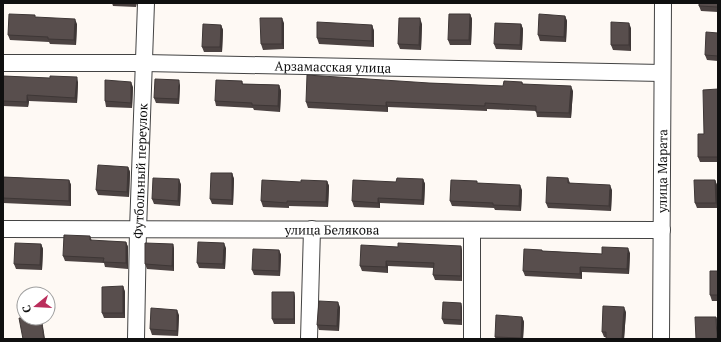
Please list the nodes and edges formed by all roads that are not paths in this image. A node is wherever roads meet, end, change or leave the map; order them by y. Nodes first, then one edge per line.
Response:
1 (146, 3) edge
2 (663, 3) edge
3 (3, 63) edge
4 (144, 63) junction
5 (662, 73) junction
6 (3, 229) edge
7 (138, 230) junction
8 (312, 230) junction
9 (472, 230) junction
10 (662, 230) junction
11 (136, 339) edge
12 (309, 339) edge
13 (472, 339) edge
14 (661, 339) edge

1 - 4 street, Футбольный переулок
2 - 5 street, улица Марата
3 - 4 street, Арзамасская улица
4 - 5 street, Арзамасская улица
4 - 7 street, Футбольный переулок
5 - 10 street, улица Марата
6 - 7 street, улица Белякова
7 - 8 street, улица Белякова
7 - 11 street, Футбольный переулок
8 - 9 street, улица Белякова
8 - 12 street
9 - 10 street, улица Белякова
9 - 13 street
10 - 14 street, улица Марата

